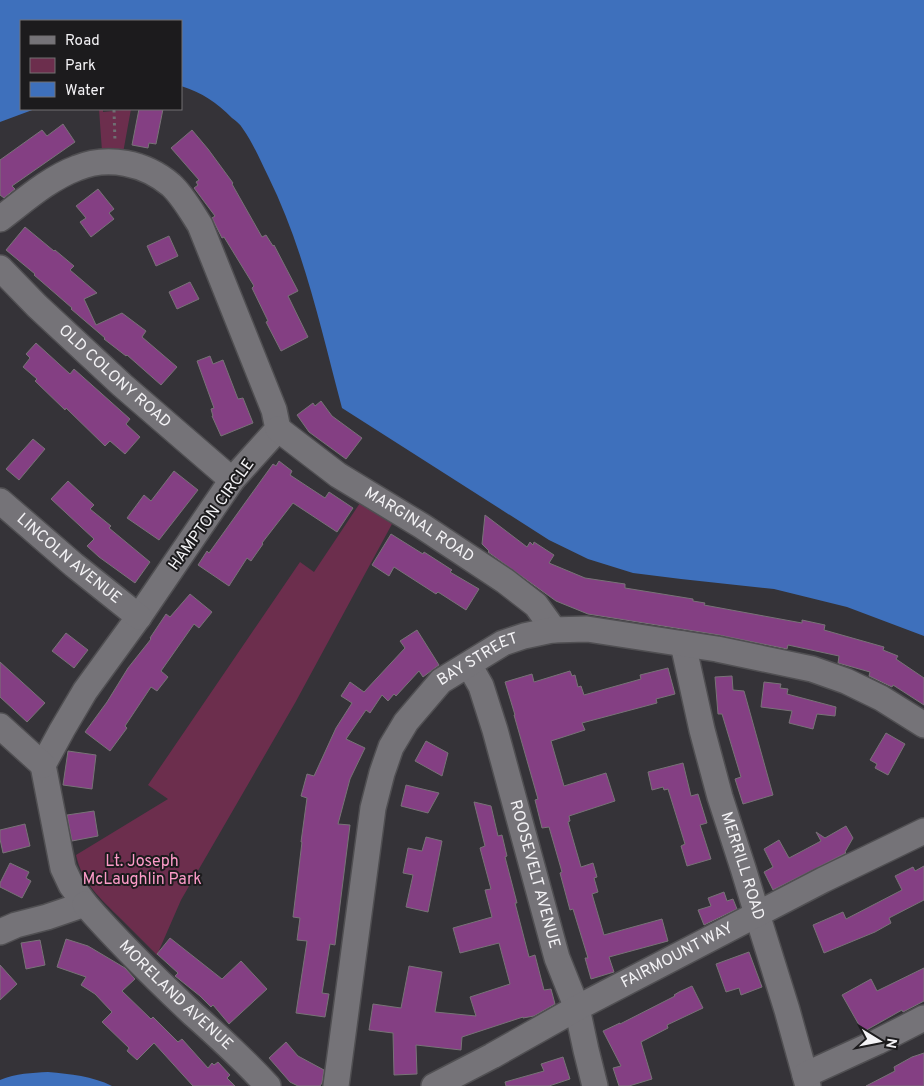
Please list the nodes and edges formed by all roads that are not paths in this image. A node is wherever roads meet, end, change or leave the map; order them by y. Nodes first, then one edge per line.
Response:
1 (0, 219) edge
2 (0, 268) edge
3 (278, 429) junction
4 (232, 480) junction
5 (0, 501) edge
6 (139, 617) junction
7 (554, 630) junction
8 (683, 644) junction
9 (469, 665) junction
10 (924, 725) edge
11 (0, 726) edge
12 (44, 765) junction
13 (924, 831) edge
14 (86, 904) junction
15 (756, 914) junction
16 (0, 932) edge
17 (577, 1008) junction
18 (924, 1018) edge
19 (806, 1080) edge
20 (441, 1084) edge
21 (268, 1086) edge
22 (336, 1086) edge
23 (595, 1086) edge

1 - 3 street
2 - 4 street, OLD COLONY ROAD
3 - 4 street, HAMPTON CIRCLE
3 - 7 street, MARGINAL ROAD
4 - 6 street, HAMPTON CIRCLE
5 - 6 street, LINCOLN AVENUE
6 - 12 street, HAMPTON CIRCLE
7 - 8 street, BAY STREET
7 - 9 street, BAY STREET
8 - 10 street, BAY STREET
8 - 15 street, MERRILL ROAD
9 - 17 street, ROOSEVELT AVENUE
9 - 22 street, BAY STREET
11 - 12 street
12 - 14 street
13 - 15 street, FAIRMOUNT WAY
14 - 16 street
14 - 21 street, MORELAND AVENUE
15 - 17 street, FAIRMOUNT WAY
15 - 19 street, MERRILL ROAD
17 - 20 street, FAIRMOUNT WAY
17 - 23 street, ROOSEVELT AVENUE
18 - 19 street

